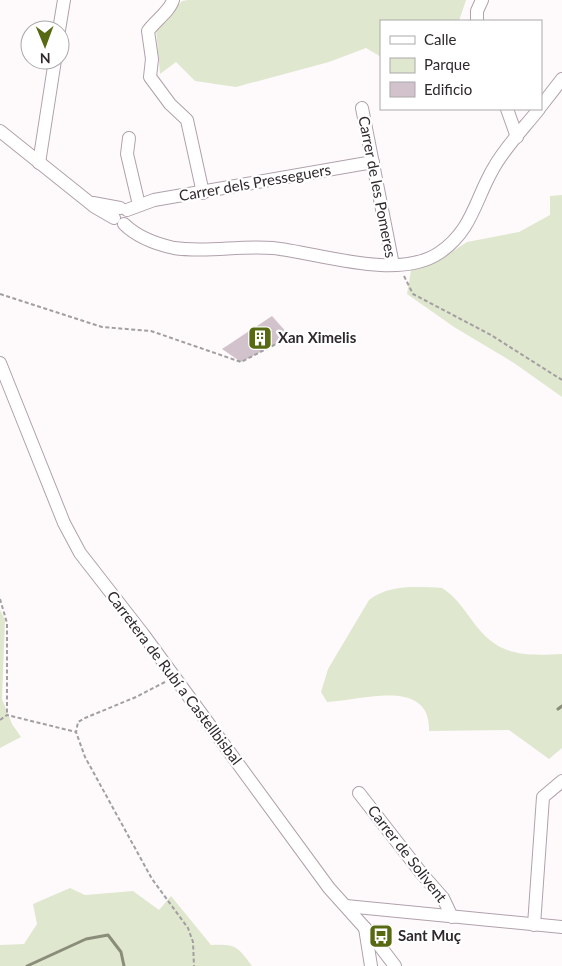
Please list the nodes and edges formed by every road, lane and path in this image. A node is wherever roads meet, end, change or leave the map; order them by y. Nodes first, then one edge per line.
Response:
1 (64, 0) edge
2 (172, 0) edge
3 (482, 0) edge
4 (61, 20) edge
5 (476, 20) edge
6 (53, 70) edge
7 (562, 79) edge
8 (550, 94) junction
9 (562, 101) edge
10 (542, 105) edge
11 (362, 108) dead end
12 (506, 110) edge
13 (538, 110) edge
14 (0, 131) edge
15 (517, 137) junction
16 (129, 138) dead end
17 (38, 162) junction
18 (372, 162) junction
19 (203, 193) junction
20 (127, 214) junction
21 (396, 265) junction
22 (0, 294) edge
23 (288, 334) dead end
24 (0, 363) edge
25 (562, 380) edge
26 (0, 599) edge
27 (174, 677) junction
28 (7, 715) junction
29 (0, 720) edge
30 (76, 732) junction
31 (562, 781) edge
32 (359, 792) dead end
33 (346, 906) junction
34 (452, 917) junction
35 (534, 925) junction
36 (562, 927) edge
37 (365, 928) junction
38 (392, 961) edge
39 (371, 965) edge
40 (194, 966) edge

1 - 4 street
2 - 19 street
3 - 5 street
6 - 17 street
7 - 8 street
8 - 9 street
8 - 10 street
11 - 18 street, Carrer de les Pomeres
12 - 15 street
13 - 15 street
14 - 17 street
15 - 21 street
16 - 20 street
17 - 20 street
18 - 19 street, Carrer dels Presseguers
18 - 21 street, Carrer de les Pomeres
19 - 20 street, Carrer dels Presseguers
20 - 21 street
21 - 25 path
22 - 23 path
24 - 27 street, Carretera de Rubí a Castellbisbal
26 - 28 path
27 - 30 path
27 - 33 street, Carretera de Rubí a Castellbisbal
28 - 29 path
28 - 30 path
30 - 40 path
31 - 35 street
32 - 34 street, Carrer de Solivent
33 - 34 street
33 - 37 street, Carretera de Rubí a Castellbisbal
34 - 35 street
35 - 36 street
37 - 38 street, Carretera de Rubí a Castellbisbal
37 - 39 street
38 - 39 street

